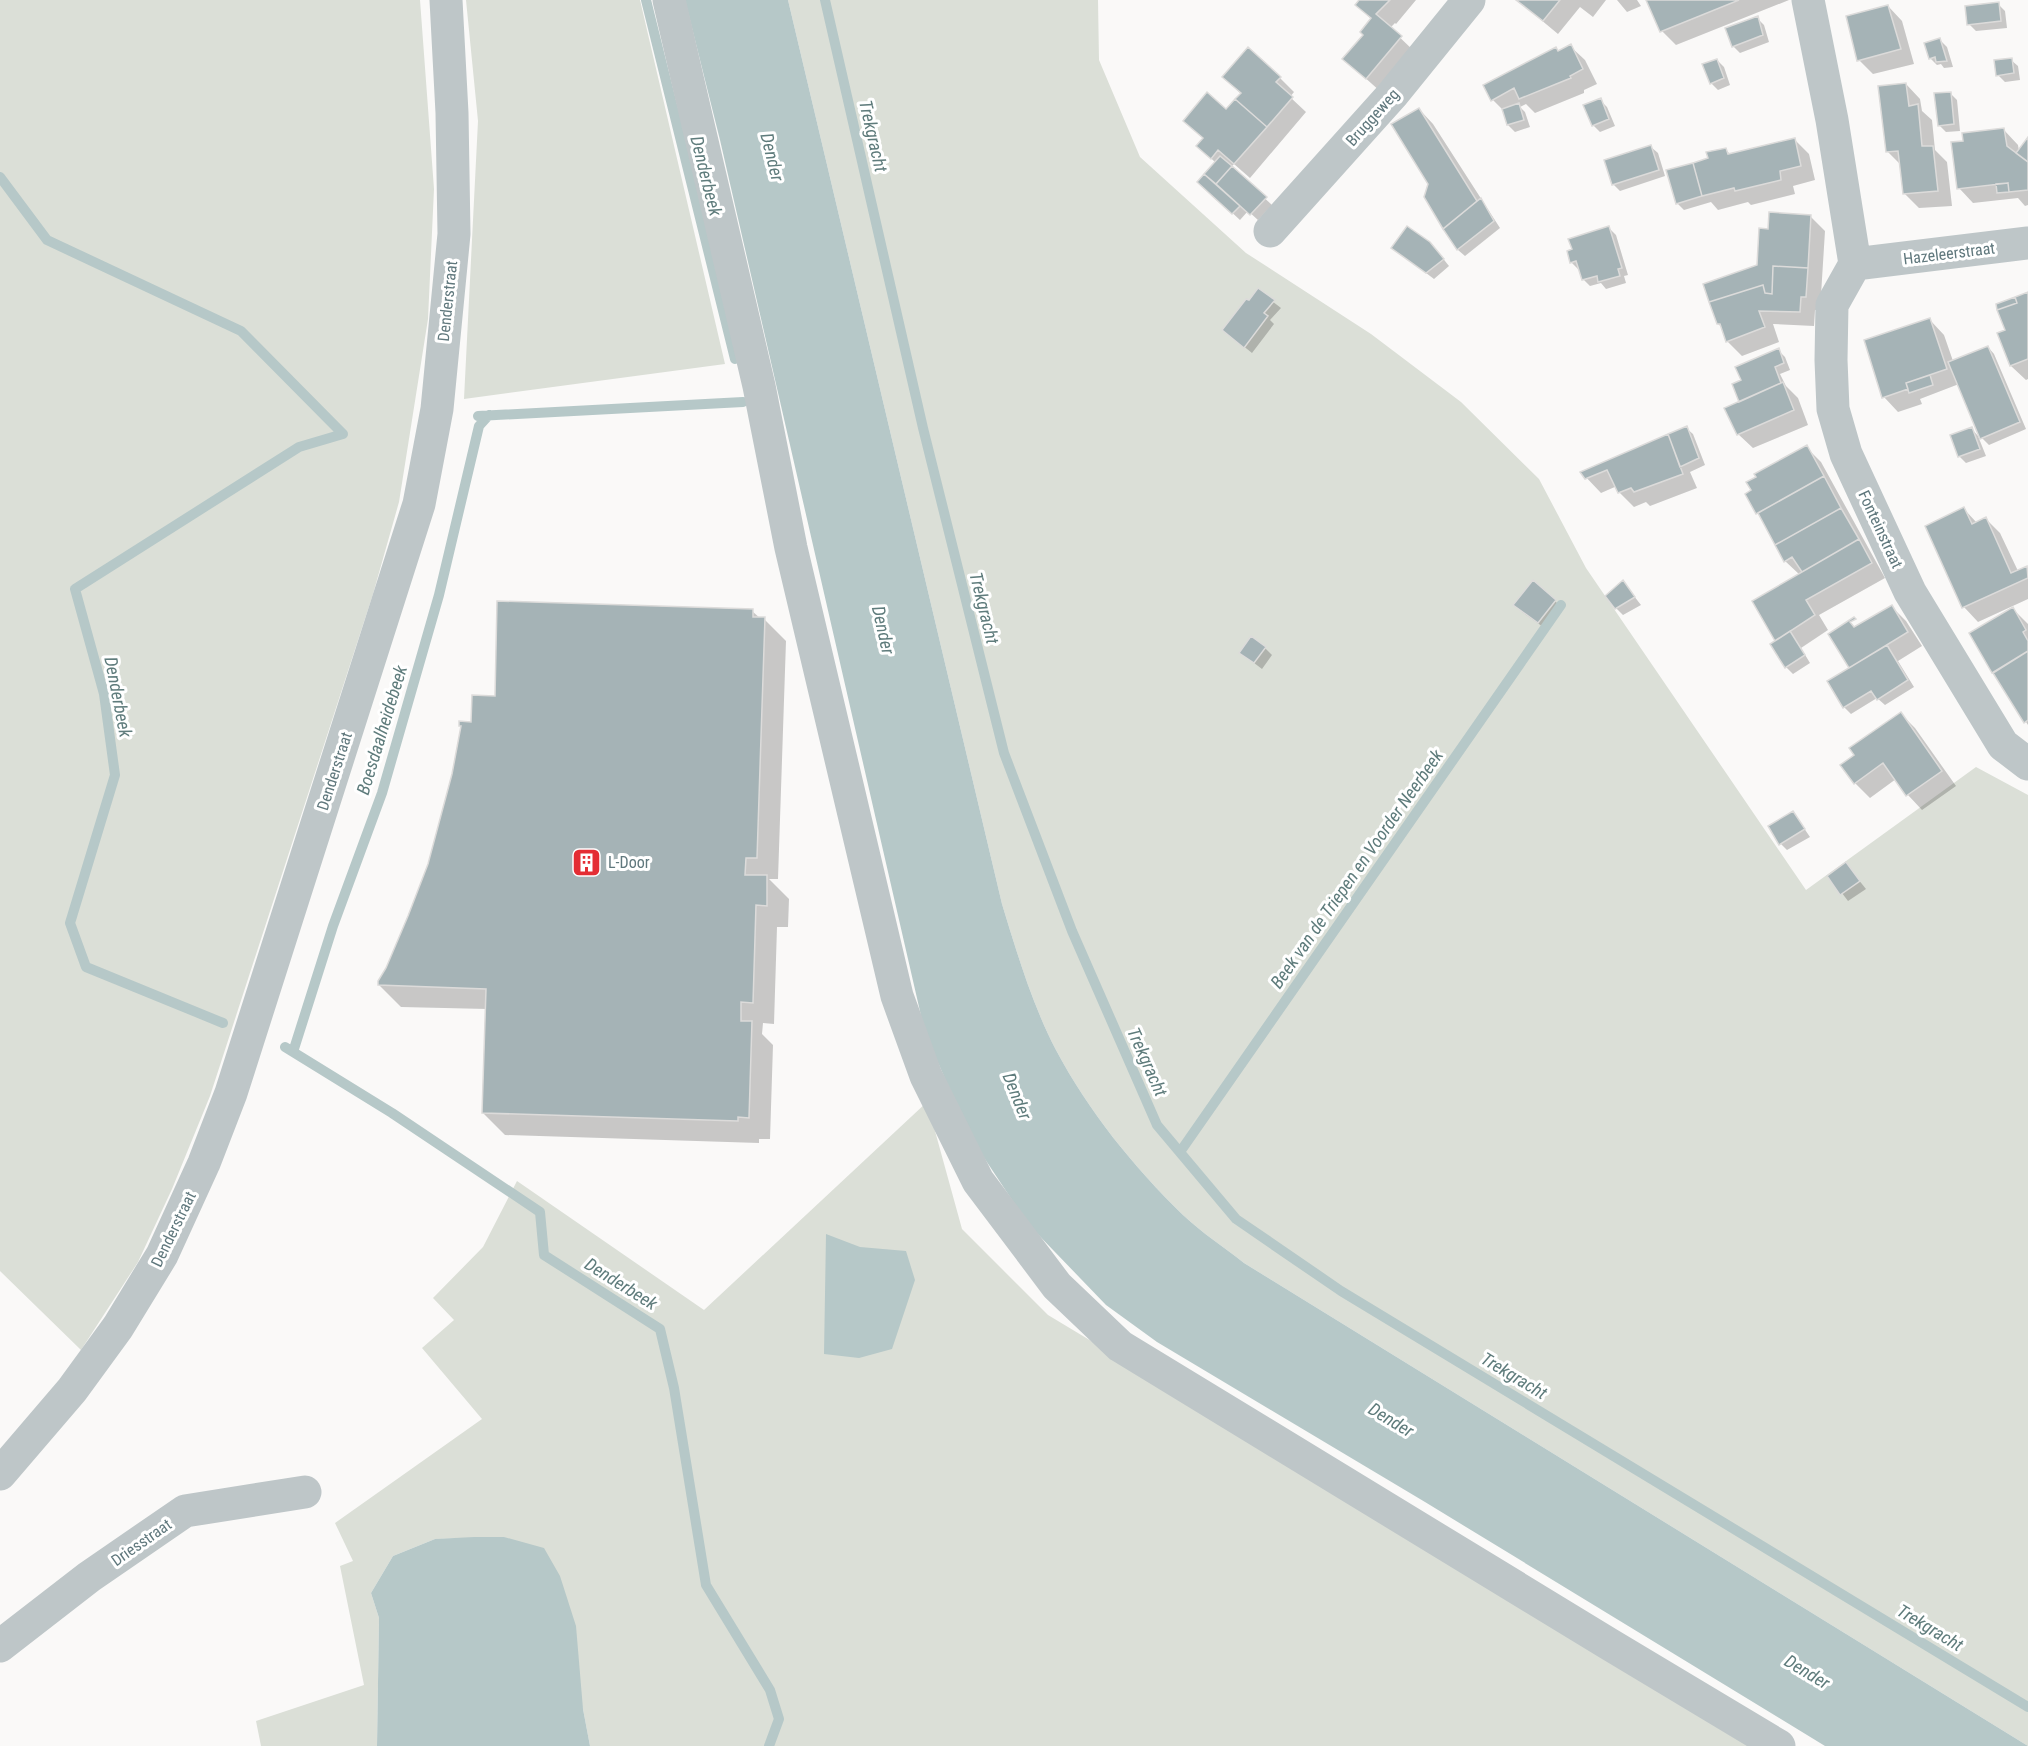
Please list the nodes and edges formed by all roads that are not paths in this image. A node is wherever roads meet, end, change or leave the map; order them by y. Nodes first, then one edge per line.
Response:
1 (446, 0) edge
2 (669, 0) edge
3 (1469, 0) edge
4 (1808, 0) edge
5 (1270, 231) dead end
6 (2028, 243) edge
7 (1863, 263) junction
8 (2028, 764) edge
9 (0, 1474) edge
10 (305, 1492) dead end
11 (0, 1646) edge
12 (1779, 1746) edge

1 - 9 street, Denderstraat
2 - 12 street
3 - 5 street, Bruggeweg
4 - 7 street
6 - 7 street, Hazeleerstraat
7 - 8 street, Fonteinstraat
10 - 11 street, Driesstraat

